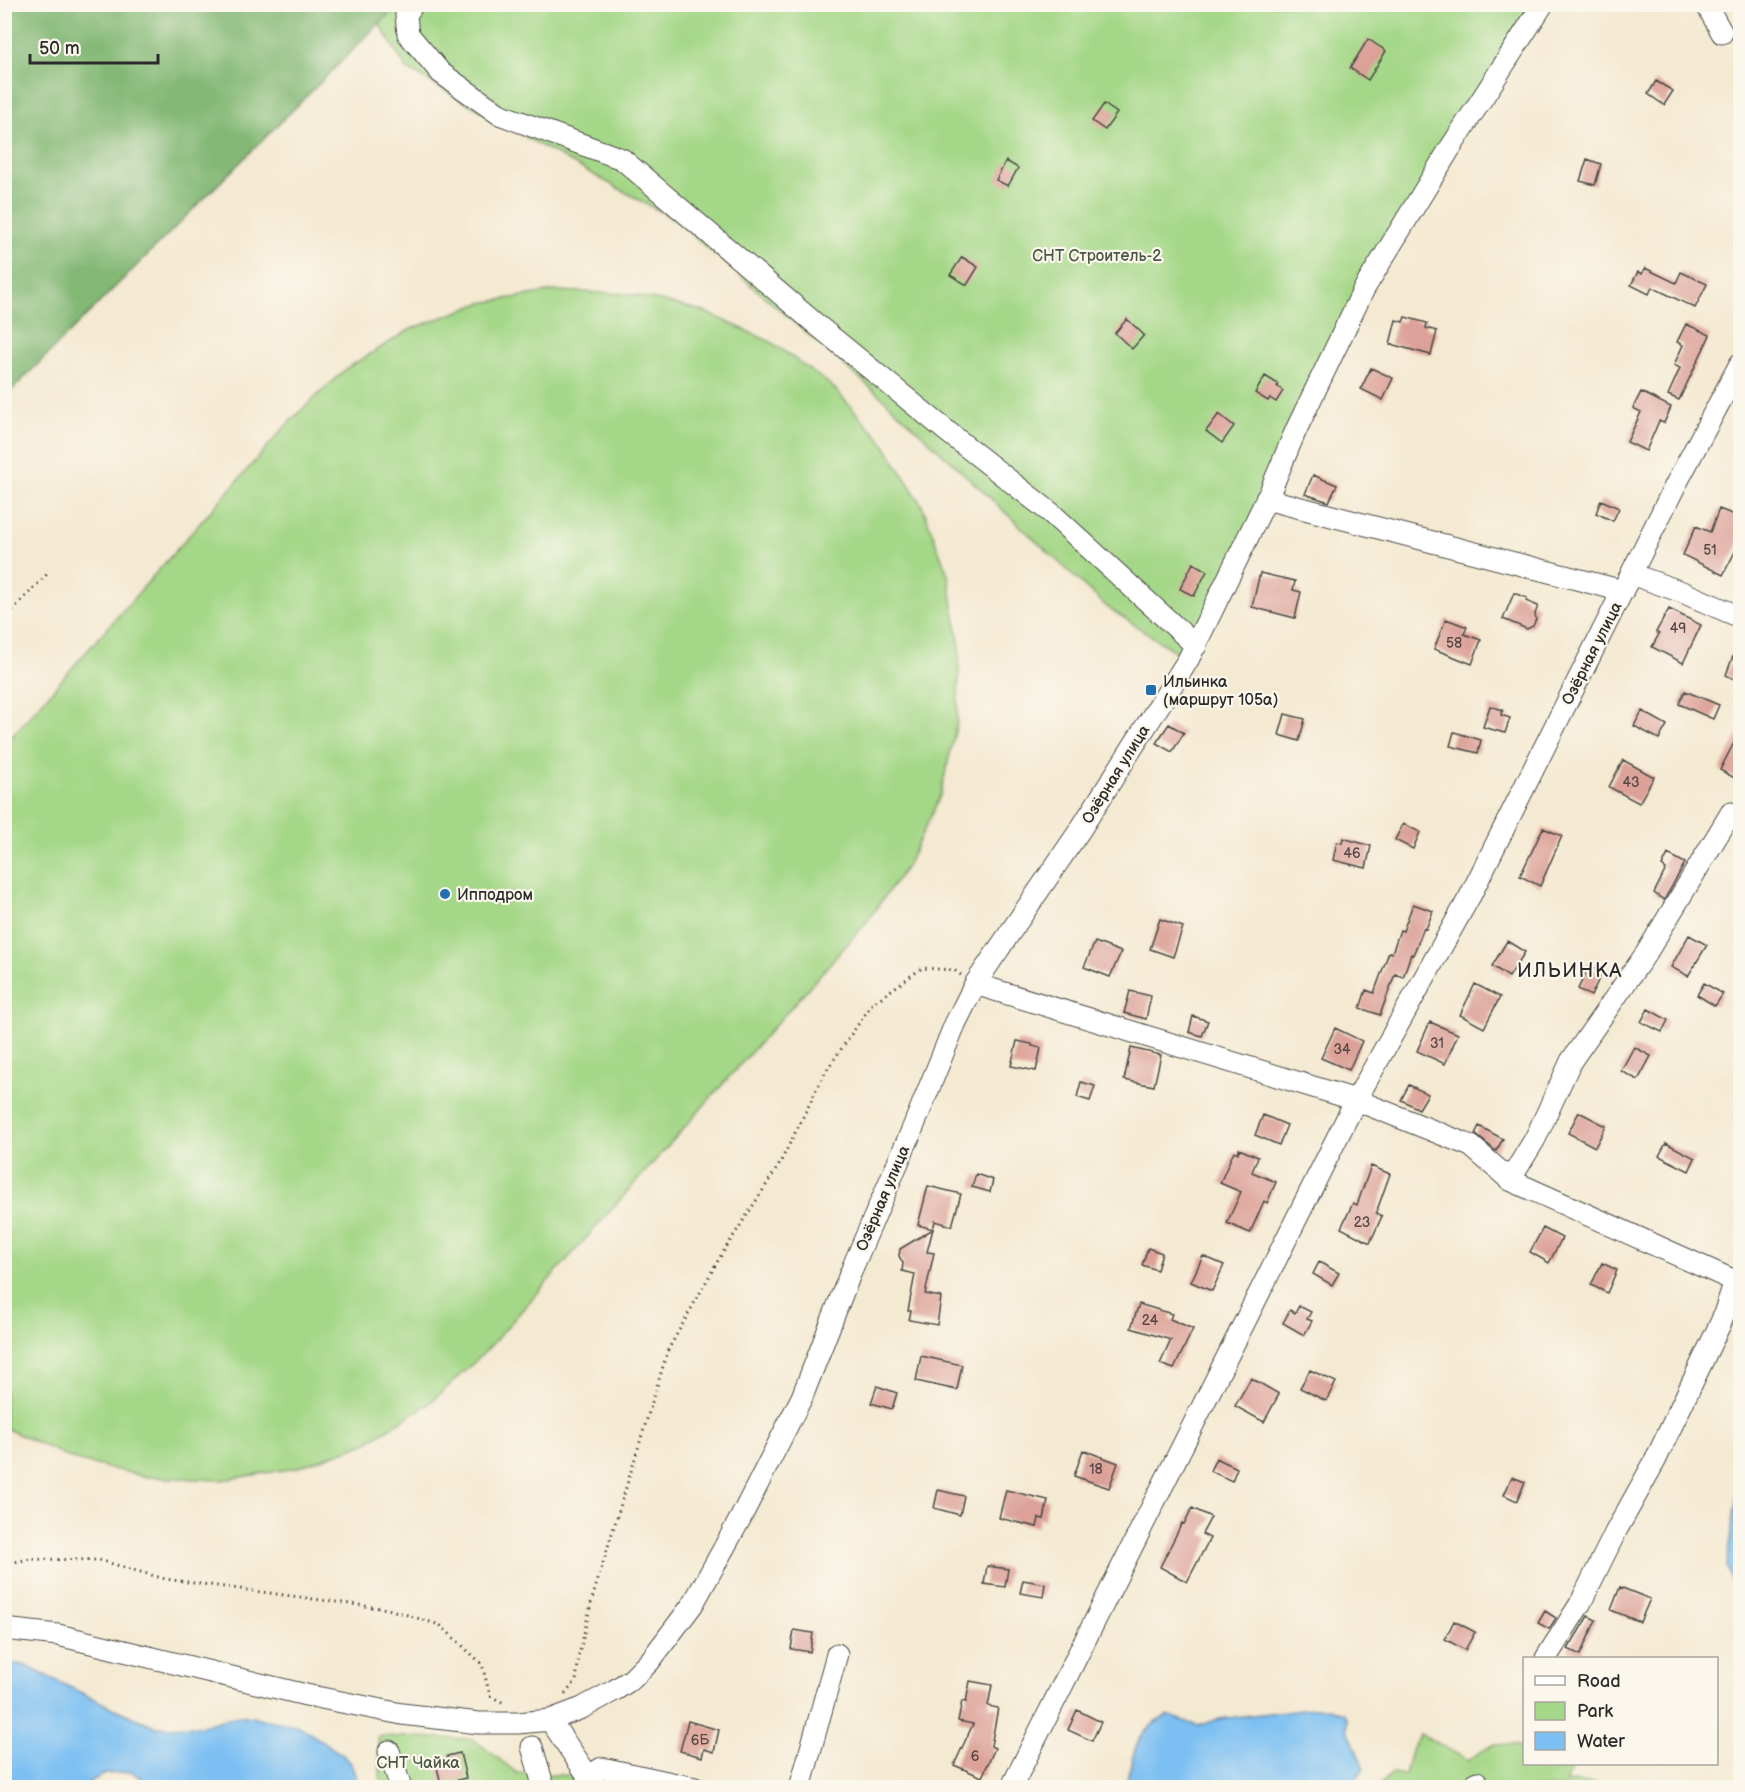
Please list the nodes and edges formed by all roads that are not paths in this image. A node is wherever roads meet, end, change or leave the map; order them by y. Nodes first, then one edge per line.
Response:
1 (413, 4) edge
2 (1543, 4) edge
3 (1706, 4) edge
4 (1722, 33) dead end
5 (1740, 364) edge
6 (1266, 499) junction
7 (1627, 583) junction
8 (1740, 617) edge
9 (1196, 646) junction
10 (1731, 813) dead end
11 (975, 984) junction
12 (1356, 1100) junction
13 (1510, 1180) junction
14 (1738, 1276) edge
15 (4, 1629) edge
16 (837, 1654) dead end
17 (1547, 1657) edge
18 (550, 1720) junction
19 (532, 1747) dead end
20 (389, 1751) dead end
21 (591, 1782) edge
22 (401, 1788) edge
23 (543, 1788) edge
24 (695, 1788) edge
25 (800, 1788) edge
26 (1011, 1788) edge

1 - 9 street
2 - 6 street, Озёрная улица
3 - 4 street
5 - 7 street, Озёрная улица
6 - 7 street
6 - 9 street, Озёрная улица
7 - 8 street
7 - 12 street, Озёрная улица
9 - 11 street, Озёрная улица
10 - 13 street
11 - 12 street
11 - 18 street, Озёрная улица
12 - 13 street
12 - 26 street, Озёрная улица
13 - 14 street
14 - 17 street
15 - 18 street, Озёрная улица
16 - 25 street
18 - 21 street
19 - 23 street
20 - 22 street
21 - 24 street

